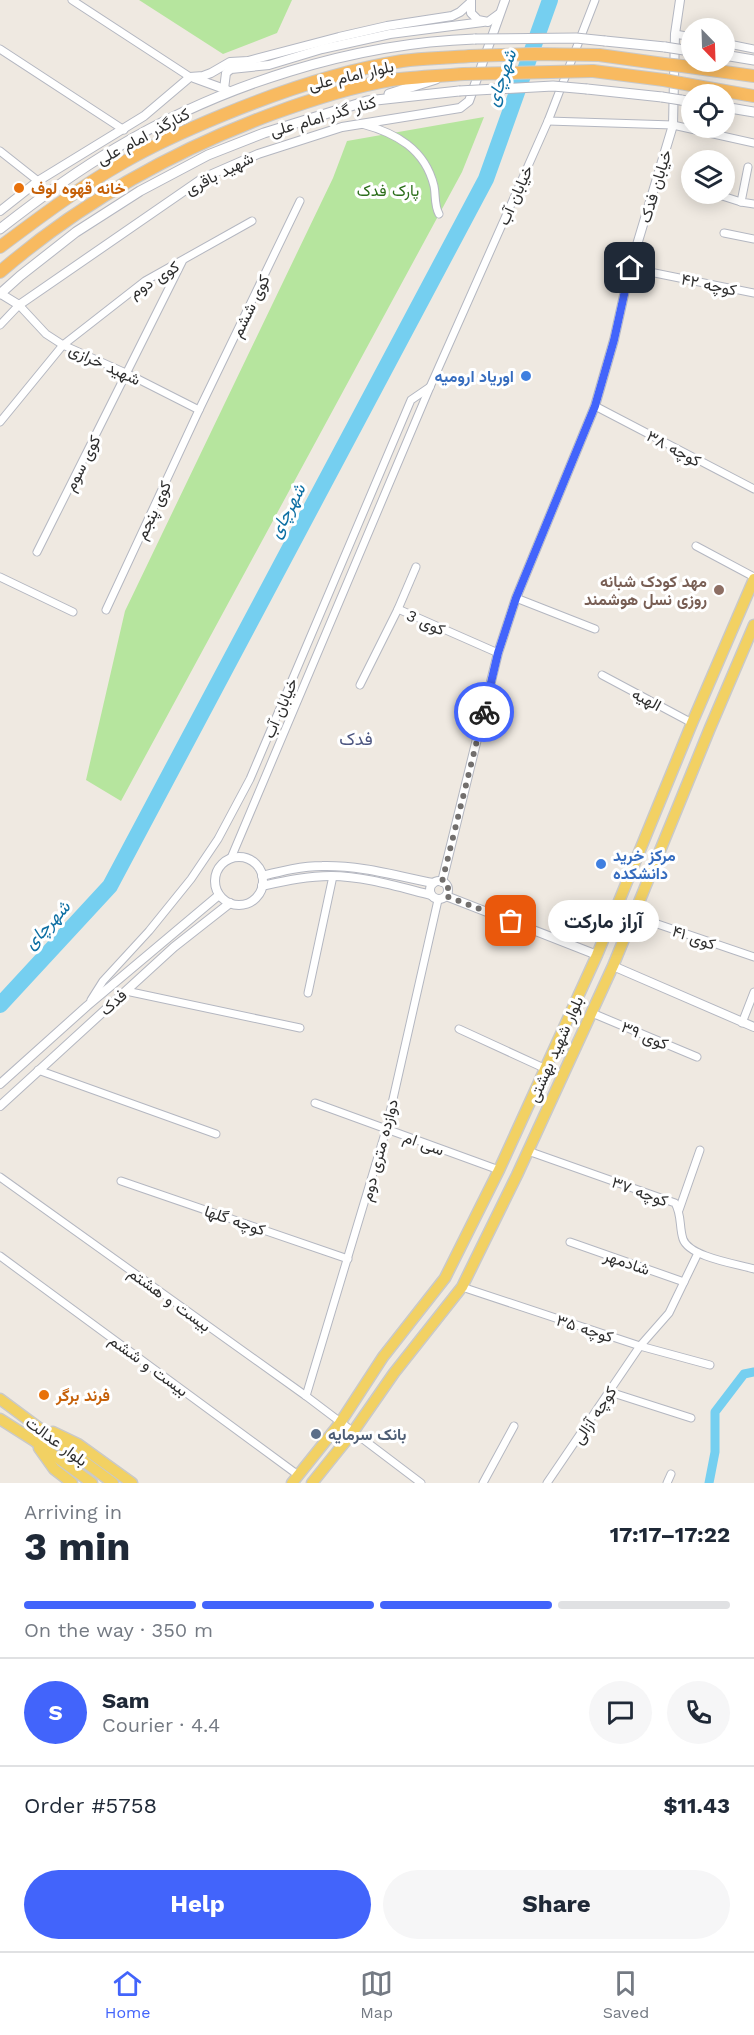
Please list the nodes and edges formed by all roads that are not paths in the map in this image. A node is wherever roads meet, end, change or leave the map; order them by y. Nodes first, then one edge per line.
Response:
1 (72, 0) edge
2 (499, 0) edge
3 (505, 0) edge
4 (594, 0) edge
5 (680, 0) edge
6 (471, 2) edge
7 (500, 12) junction
8 (483, 22) junction
9 (675, 34) junction
10 (681, 35) edge
11 (735, 45) edge
12 (0, 49) edge
13 (681, 49) edge
14 (754, 49) edge
15 (735, 57) edge
16 (754, 60) edge
17 (448, 75) junction
18 (754, 76) edge
19 (190, 77) junction
20 (228, 91) junction
21 (754, 96) edge
22 (681, 100) edge
23 (367, 102) junction
24 (735, 109) edge
25 (754, 112) edge
26 (548, 121) junction
27 (361, 124) junction
28 (673, 125) junction
29 (124, 130) junction
30 (754, 143) edge
31 (0, 152) edge
32 (748, 167) dead end
33 (38, 181) junction
34 (735, 200) edge
35 (300, 201) dead end
36 (741, 202) junction
37 (754, 204) edge
38 (0, 212) edge
39 (440, 214) dead end
40 (252, 221) dead end
41 (0, 229) edge
42 (724, 233) dead end
43 (754, 239) edge
44 (0, 247) edge
45 (182, 261) junction
46 (630, 268) junction
47 (0, 272) edge
48 (754, 293) edge
49 (0, 294) edge
50 (19, 305) junction
51 (0, 325) edge
52 (63, 345) junction
53 (128, 374) junction
54 (430, 387) junction
55 (595, 406) junction
56 (199, 410) junction
57 (0, 422) edge
58 (754, 489) edge
59 (696, 546) dead end
60 (37, 552) dead end
61 (416, 567) dead end
62 (0, 577) edge
63 (754, 578) edge
64 (516, 598) junction
65 (398, 609) junction
66 (106, 610) dead end
67 (73, 612) dead end
68 (754, 625) edge
69 (595, 629) dead end
70 (498, 653) junction
71 (602, 675) dead end
72 (360, 685) dead end
73 (692, 723) junction
74 (231, 858) junction
75 (262, 876) junction
76 (333, 876) junction
77 (438, 882) junction
78 (262, 886) junction
79 (219, 895) junction
80 (439, 897) junction
81 (230, 903) junction
82 (634, 916) junction
83 (597, 955) junction
84 (754, 957) edge
85 (613, 966) junction
86 (126, 991) junction
87 (754, 992) edge
88 (308, 993) dead end
89 (87, 1006) junction
90 (592, 1012) junction
91 (742, 1023) junction
92 (300, 1028) dead end
93 (754, 1028) edge
94 (459, 1029) dead end
95 (697, 1057) dead end
96 (546, 1069) junction
97 (38, 1070) junction
98 (0, 1084) edge
99 (315, 1103) dead end
100 (0, 1106) edge
101 (386, 1130) junction
102 (216, 1134) dead end
103 (700, 1150) dead end
104 (528, 1151) junction
105 (499, 1170) junction
106 (517, 1175) junction
107 (0, 1177) edge
108 (121, 1181) dead end
109 (679, 1210) junction
110 (570, 1242) dead end
111 (698, 1253) junction
112 (0, 1256) edge
113 (348, 1259) junction
114 (754, 1269) edge
115 (684, 1282) junction
116 (462, 1287) junction
117 (640, 1346) junction
118 (710, 1365) dead end
119 (610, 1392) junction
120 (306, 1396) junction
121 (0, 1399) edge
122 (691, 1418) dead end
123 (0, 1419) edge
124 (30, 1422) junction
125 (340, 1423) junction
126 (514, 1426) dead end
127 (353, 1432) junction
128 (33, 1440) junction
129 (671, 1474) dead end
130 (295, 1479) edge
131 (72, 1483) edge
132 (92, 1483) edge
133 (114, 1483) edge
134 (132, 1483) edge
135 (312, 1483) edge
136 (421, 1483) edge
137 (483, 1483) edge
138 (547, 1483) edge
139 (667, 1483) edge

1 - 19 street
2 - 7 street
3 - 7 street, شهید باقری
4 - 26 street, خیابان آب
5 - 9 street, خیابان فدک
6 - 8 street
6 - 19 street
7 - 8 street
7 - 27 street, شهید باقری
8 - 20 street
9 - 10 street
9 - 28 street, خیابان فدک
11 - 14 street
12 - 29 street
13 - 20 main road, bridge
15 - 16 main road
17 - 21 highway, بلوار امام علی, bridge
17 - 23 main road
17 - 47 highway, بلوار امام علی
18 - 44 highway, بلوار امام علی, bridge
19 - 20 street
19 - 29 street
20 - 41 main road, کنارگذر امام علی
22 - 23 main road, کنار گذر امام علی, bridge
23 - 49 main road, کنار گذر امام علی
24 - 25 main road
26 - 28 street
26 - 54 street, خیابان آب
27 - 39 street
27 - 50 street, شهید باقری
28 - 30 street
28 - 46 street, خیابان فدک
29 - 33 street
31 - 33 street
32 - 36 street
33 - 38 street
34 - 36 street
35 - 56 street, کوی ششم
36 - 37 street
40 - 45 street, کوی دوم
42 - 43 street
45 - 52 street, کوی دوم
45 - 53 street, کوی سوم
46 - 48 street, کوچه ۴۲
46 - 55 street, خیابان فدک
49 - 50 street
50 - 51 street
50 - 52 street, شهید خرازی
52 - 53 street, شهید خرازی
52 - 57 street, کوی دوم
53 - 56 street, شهید خرازی
53 - 60 street, کوی سوم
54 - 74 street, خیابان آب
54 - 89 street, خیابان آب
55 - 58 street, کوچه ۳۸
55 - 64 street, خیابان فدک
56 - 66 street, کوی پنجم
59 - 63 street
61 - 65 street
62 - 67 street
63 - 73 main road, بلوار شهید بهشتی
64 - 69 street
64 - 70 street, خیابان فدک
65 - 70 street, کوی 3
65 - 72 street, کوی 3
68 - 82 main road, بلوار شهید بهشتی
70 - 77 street, خیابان فدک
71 - 73 street, الهیه
73 - 83 main road, بلوار شهید بهشتی
74 - 75 street
74 - 79 street
75 - 77 street
75 - 78 street
76 - 78 street
76 - 80 street
76 - 88 street
77 - 80 street, خیابان فدک
77 - 80 street
78 - 81 street
79 - 81 street
79 - 89 street, فدک
80 - 83 street
80 - 101 street, دوازده متری دوم
81 - 86 street, فدک
82 - 84 street, کوی ۴۱
82 - 85 main road, بلوار شهید بهشتی
83 - 96 main road, بلوار شهید بهشتی
85 - 90 main road, بلوار شهید بهشتی
85 - 91 street
86 - 92 street
86 - 97 street, فدک
87 - 91 street
89 - 98 street, فدک
90 - 95 street, کوی ۳۹
90 - 104 main road, بلوار شهید بهشتی
91 - 93 street
94 - 96 street
96 - 105 main road, بلوار شهید بهشتی
97 - 100 street, فدک
97 - 102 street
99 - 101 street, سی ام
101 - 105 street, سی ام
101 - 113 street, دوازده متری دوم
103 - 109 street
104 - 106 main road, بلوار شهید بهشتی
104 - 109 street, کوچه ۳۷
105 - 106 main road
105 - 125 main road, بلوار شهید بهشتی
106 - 116 main road, بلوار شهید بهشتی
107 - 120 street, بیست و هشتم
108 - 113 street, کوچه گلها
109 - 111 street, کوچه ۳۷
110 - 115 street, شادمهر
111 - 114 street
111 - 115 street, کوچه آزالی
112 - 130 street, بیست و ششم
113 - 120 street, دوازده متری دوم
115 - 117 street, کوچه آزالی
116 - 117 street, کوچه ۳۵
116 - 127 main road, بلوار شهید بهشتی
117 - 118 street, کوچه ۳۵
117 - 119 street, کوچه آزالی
119 - 122 street
119 - 138 street, کوچه آزالی
120 - 125 street, بیست و هشتم
121 - 124 main road, بلوار عدالت
123 - 128 main road, بلوار عدالت
124 - 133 main road, بلوار عدالت
124 - 134 main road
125 - 127 street, بیست و هشتم
125 - 130 main road, بلوار شهید بهشتی
126 - 137 street
127 - 135 main road, بلوار شهید بهشتی
127 - 136 street, بیست و هشتم
128 - 131 main road
128 - 132 main road, بلوار عدالت
129 - 139 street

